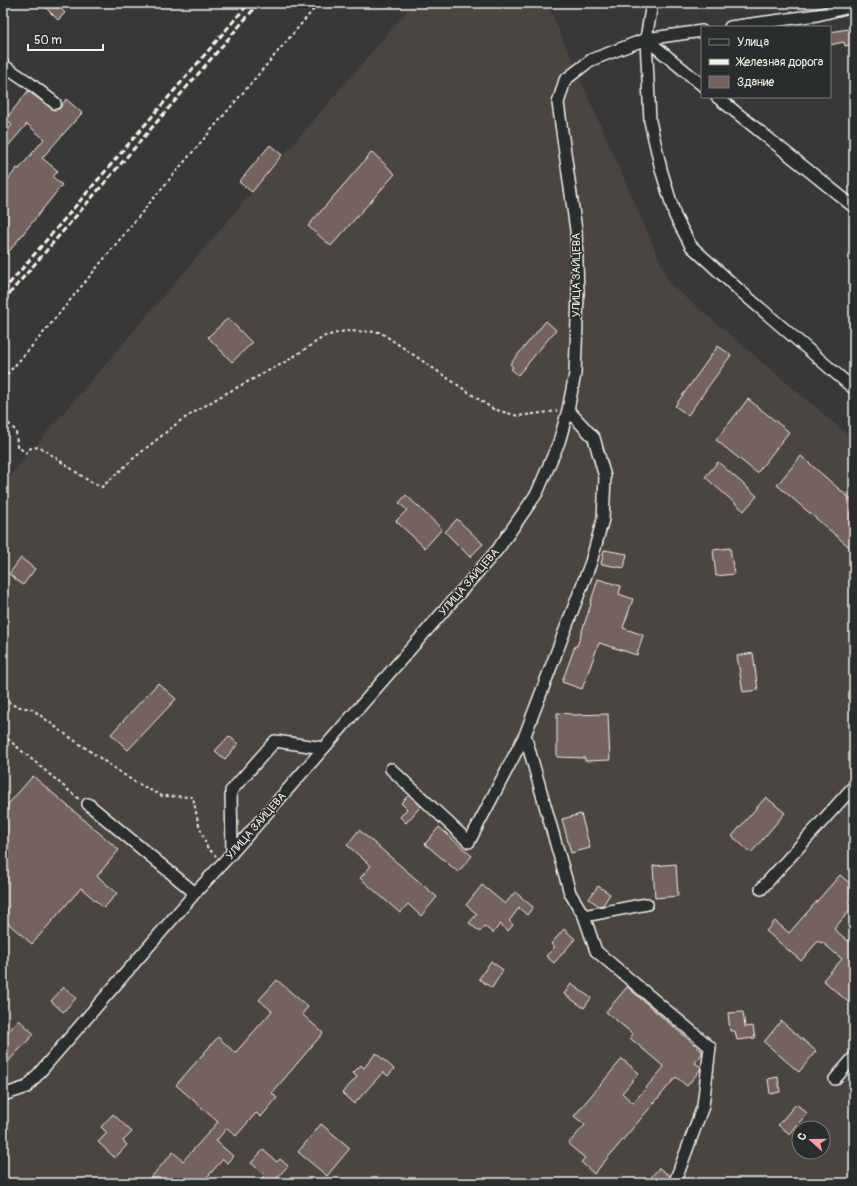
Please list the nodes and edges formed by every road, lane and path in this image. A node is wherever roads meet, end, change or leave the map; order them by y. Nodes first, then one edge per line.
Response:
1 (319, 3) edge
2 (652, 3) edge
3 (854, 6) edge
4 (737, 26) edge
5 (701, 31) edge
6 (646, 39) junction
7 (3, 65) edge
8 (701, 84) edge
9 (719, 98) edge
10 (55, 103) dead end
11 (854, 207) edge
12 (3, 379) edge
13 (854, 389) edge
14 (568, 410) junction
15 (3, 421) edge
16 (3, 698) edge
17 (525, 735) junction
18 (3, 736) edge
19 (324, 748) junction
20 (391, 769) dead end
21 (854, 786) edge
22 (88, 804) joint
23 (232, 853) junction
24 (223, 863) junction
25 (761, 889) dead end
26 (195, 893) junction
27 (646, 904) dead end
28 (584, 916) junction
29 (854, 1057) edge
30 (835, 1080) dead end
31 (3, 1095) edge
32 (676, 1179) dead end

1 - 12 path
2 - 6 street
3 - 4 street
5 - 6 street, УЛИЦА ЗАЙЦЕВА
6 - 8 street
6 - 13 street
6 - 14 street, УЛИЦА ЗАЙЦЕВА
7 - 10 street
9 - 11 street
14 - 15 path
14 - 17 street
14 - 19 street, УЛИЦА ЗАЙЦЕВА
16 - 24 path
17 - 20 street
17 - 28 street
18 - 22 path
19 - 23 street, УЛИЦА ЗАЙЦЕВА
19 - 23 street
21 - 25 street
22 - 26 street
23 - 24 street, УЛИЦА ЗАЙЦЕВА
24 - 26 street, УЛИЦА ЗАЙЦЕВА
26 - 31 street, УЛИЦА ЗАЙЦЕВА
27 - 28 street
28 - 32 street
29 - 30 street

